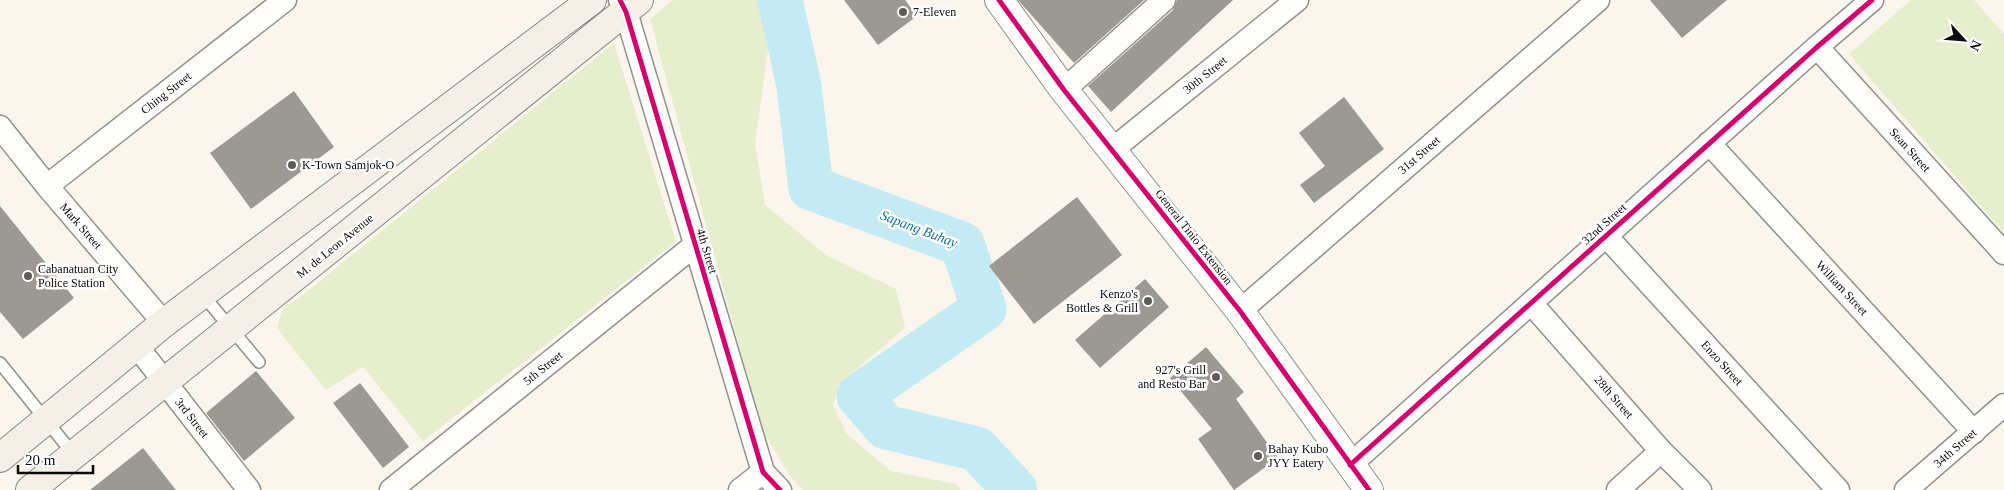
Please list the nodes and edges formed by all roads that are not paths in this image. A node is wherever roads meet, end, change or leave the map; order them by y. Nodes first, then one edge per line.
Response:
1 (285, 0) edge
2 (592, 0) edge
3 (998, 0) edge
4 (1164, 0) edge
5 (1297, 0) edge
6 (1598, 0) edge
7 (1872, 0) edge
8 (628, 4) edge
9 (1817, 47) junction
10 (1064, 90) junction
11 (0, 127) edge
12 (1709, 143) junction
13 (1113, 149) junction
14 (47, 186) junction
15 (1606, 236) junction
16 (695, 245) junction
17 (2004, 253) edge
18 (202, 294) junction
19 (1531, 303) junction
20 (1240, 311) junction
21 (164, 323) junction
22 (232, 329) junction
23 (136, 345) junction
24 (259, 362) dead end
25 (0, 363) edge
26 (165, 383) junction
27 (2004, 405) edge
28 (48, 420) junction
29 (1974, 432) junction
30 (1661, 451) junction
31 (74, 455) junction
32 (0, 458) edge
33 (1350, 466) junction
34 (763, 472) junction
35 (30, 490) edge
36 (249, 490) edge
37 (390, 490) edge
38 (740, 490) edge
39 (780, 490) edge
40 (1369, 490) edge
41 (1618, 490) edge
42 (1700, 490) edge
43 (1838, 490) edge
44 (1906, 490) edge

1 - 14 street, Ching Street
2 - 18 main road
3 - 10 street, General Tinio Extension
4 - 10 street
5 - 13 street, 30th Street
6 - 20 street, 31st Street
7 - 9 street, 32nd Street
8 - 16 street, 4th Street
8 - 22 main road, M. de Leon Avenue
9 - 12 street, 32nd Street
9 - 17 street, Sean Street
10 - 13 street, General Tinio Extension
11 - 14 street, Mark Street
12 - 15 street, 32nd Street
12 - 29 street, William Street
13 - 20 street, General Tinio Extension
14 - 21 street, Mark Street
15 - 19 street, 32nd Street
15 - 43 street, Enzo Street
16 - 34 street, 4th Street
16 - 37 street, 5th Street
18 - 21 main road
18 - 22 lane
19 - 30 street, 28th Street
19 - 33 street, 32nd Street
20 - 33 street, General Tinio Extension
21 - 23 main road
22 - 24 lane
22 - 26 main road, M. de Leon Avenue
23 - 26 street, 3rd Street
23 - 28 main road
25 - 28 lane
26 - 31 main road, M. de Leon Avenue
26 - 36 street, 3rd Street
27 - 29 street, 34th Street
28 - 31 lane
28 - 32 main road
29 - 44 street, 34th Street
30 - 41 street
30 - 42 street, 28th Street
31 - 35 main road, M. de Leon Avenue
33 - 40 street, General Tinio Extension
34 - 38 street
34 - 39 street, 4th Street

